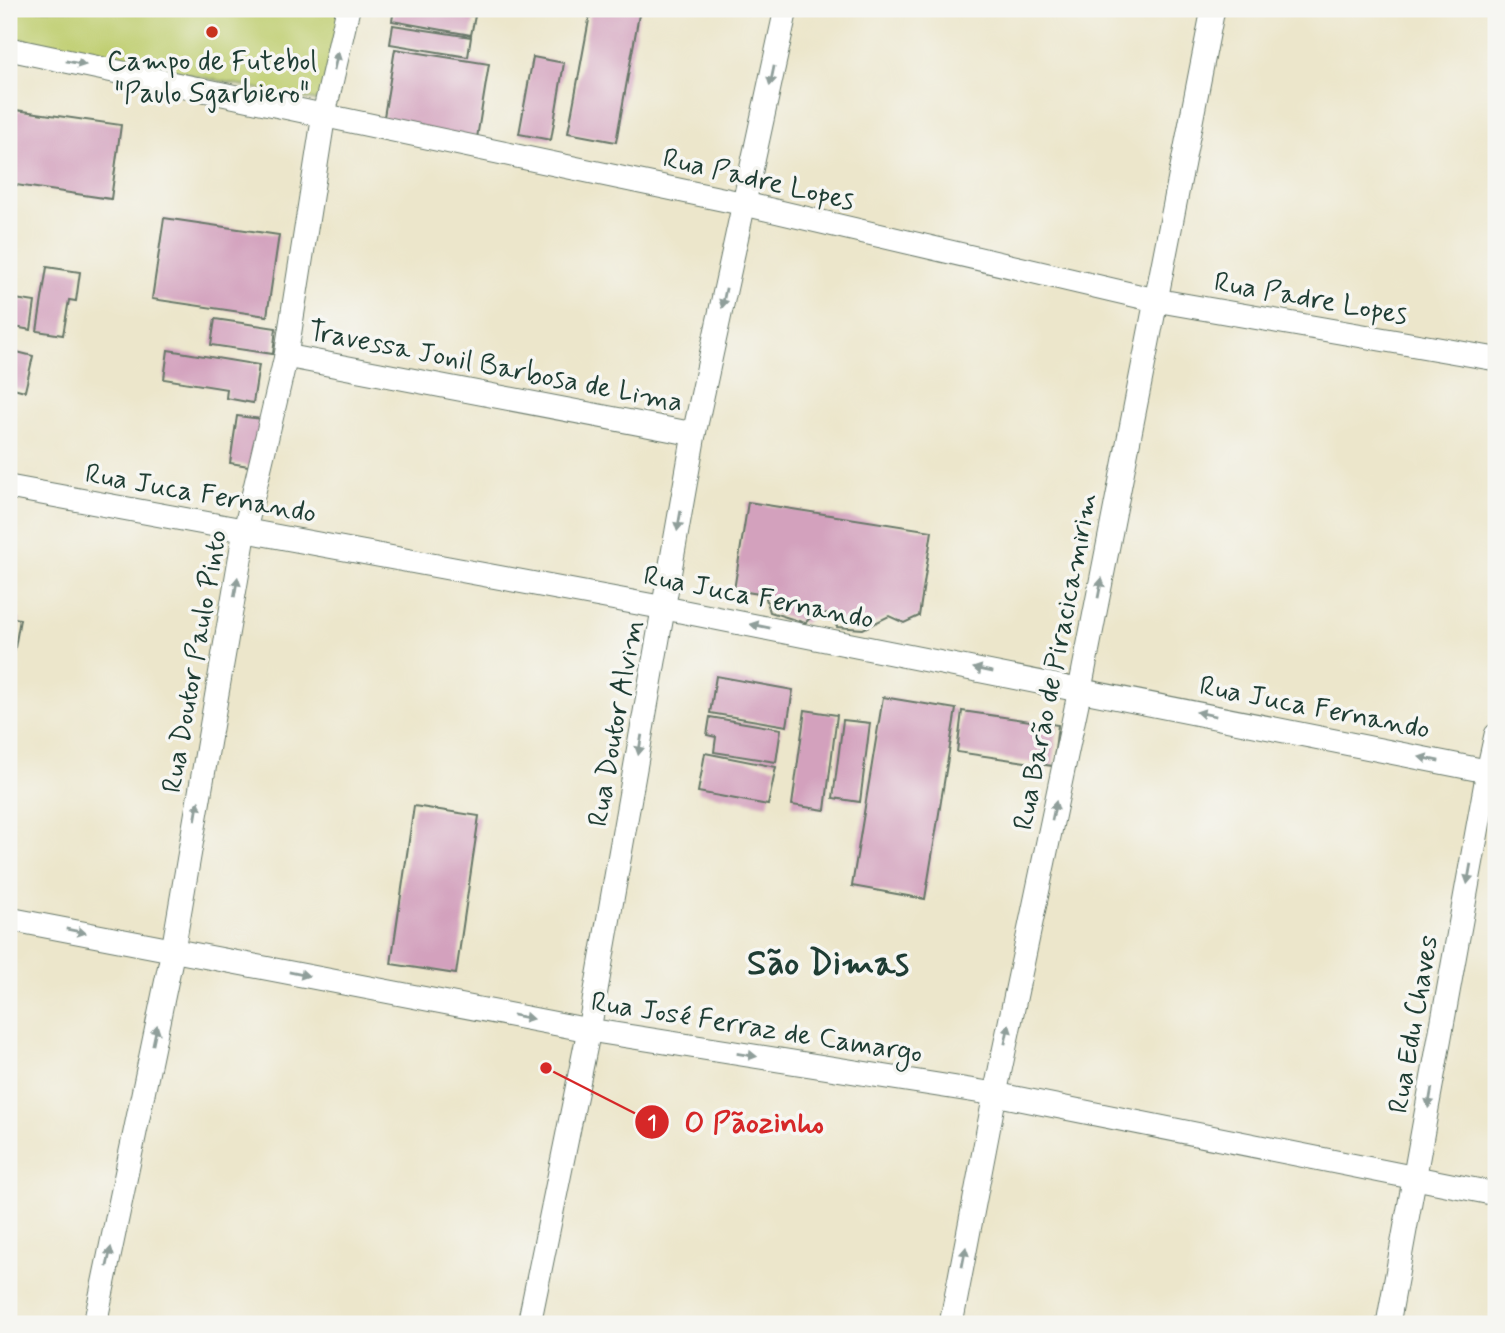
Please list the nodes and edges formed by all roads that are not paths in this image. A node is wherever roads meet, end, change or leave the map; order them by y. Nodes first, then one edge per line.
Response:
1 (348, 9) edge
2 (786, 9) edge
3 (1213, 9) edge
4 (9, 49) edge
5 (324, 114) junction
6 (745, 204) junction
7 (1155, 300) junction
8 (286, 356) junction
9 (1496, 359) edge
10 (694, 434) junction
11 (9, 486) edge
12 (245, 530) junction
13 (665, 608) junction
14 (1080, 689) junction
15 (1496, 734) edge
16 (1492, 772) edge
17 (9, 919) edge
18 (173, 950) junction
19 (589, 1030) junction
20 (995, 1094) junction
21 (1415, 1177) junction
22 (1496, 1194) edge
23 (95, 1324) edge
24 (529, 1324) edge
25 (951, 1324) edge
26 (1388, 1324) edge

5 -> 1 street, Rua Doutor Paulo Pinto
2 -> 6 street, Rua Doutor Alvim
3 - 7 street, Rua Barão de Piracicamirim
4 -> 5 street, Rua Padre Lopes
5 - 6 street, Rua Padre Lopes
5 - 8 street, Rua Doutor Paulo Pinto
6 - 7 street, Rua Padre Lopes
6 -> 10 street, Rua Doutor Alvim
7 - 9 street, Rua Padre Lopes
14 -> 7 street, Rua Barão de Piracicamirim
8 - 10 street, Travessa Jonil Barbosa de Lima
8 - 12 street, Rua Doutor Paulo Pinto
10 -> 13 street, Rua Doutor Alvim
11 - 12 street, Rua Juca Fernando
12 - 13 street, Rua Juca Fernando
18 -> 12 street, Rua Doutor Paulo Pinto
14 -> 13 street, Rua Juca Fernando
13 -> 19 street, Rua Doutor Alvim
16 -> 14 street, Rua Juca Fernando
20 -> 14 street, Rua Barão de Piracicamirim
15 - 16 street, Rua Edu Chaves
16 -> 21 street, Rua Edu Chaves
17 -> 18 street, Rua José Ferraz de Camargo
18 -> 19 street, Rua José Ferraz de Camargo
23 -> 18 street, Rua Doutor Paulo Pinto
19 -> 20 street, Rua José Ferraz de Camargo
19 - 24 street, Rua Doutor Alvim
20 - 21 street, Rua José Ferraz de Camargo
25 -> 20 street, Rua Barão de Piracicamirim
21 - 22 street, Rua José Ferraz de Camargo
21 - 26 street, Rua Edu Chaves

